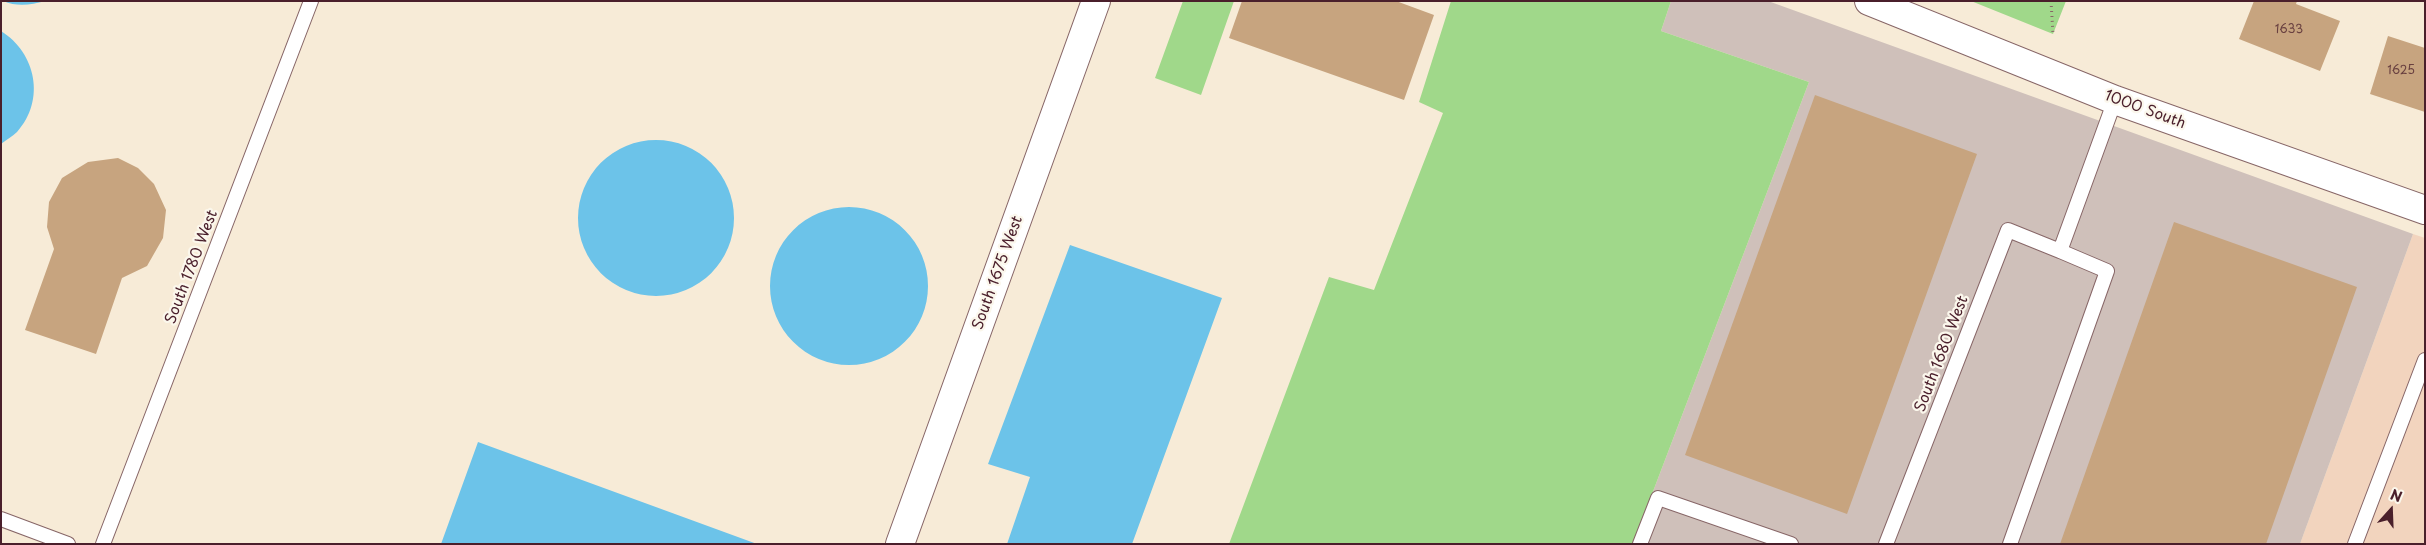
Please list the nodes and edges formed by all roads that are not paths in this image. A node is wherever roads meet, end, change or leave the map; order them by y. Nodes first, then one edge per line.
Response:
1 (311, 1) edge
2 (1096, 1) edge
3 (1869, 1) edge
4 (2115, 100) junction
5 (2425, 210) edge
6 (2060, 251) junction
7 (2425, 360) edge
8 (1, 519) edge
9 (68, 544) edge
10 (103, 544) edge
11 (900, 544) edge
12 (1640, 544) edge
13 (1791, 544) edge
14 (1886, 544) edge
15 (2010, 544) edge
16 (2355, 544) edge

1 - 10 lane, South 1780 West
2 - 11 street, South 1675 West
3 - 4 street, 1000 South
4 - 5 street, 1000 South
4 - 6 lane
6 - 14 lane, South 1680 West
6 - 15 lane, South 1680 West
7 - 16 lane
8 - 9 lane
12 - 13 lane

